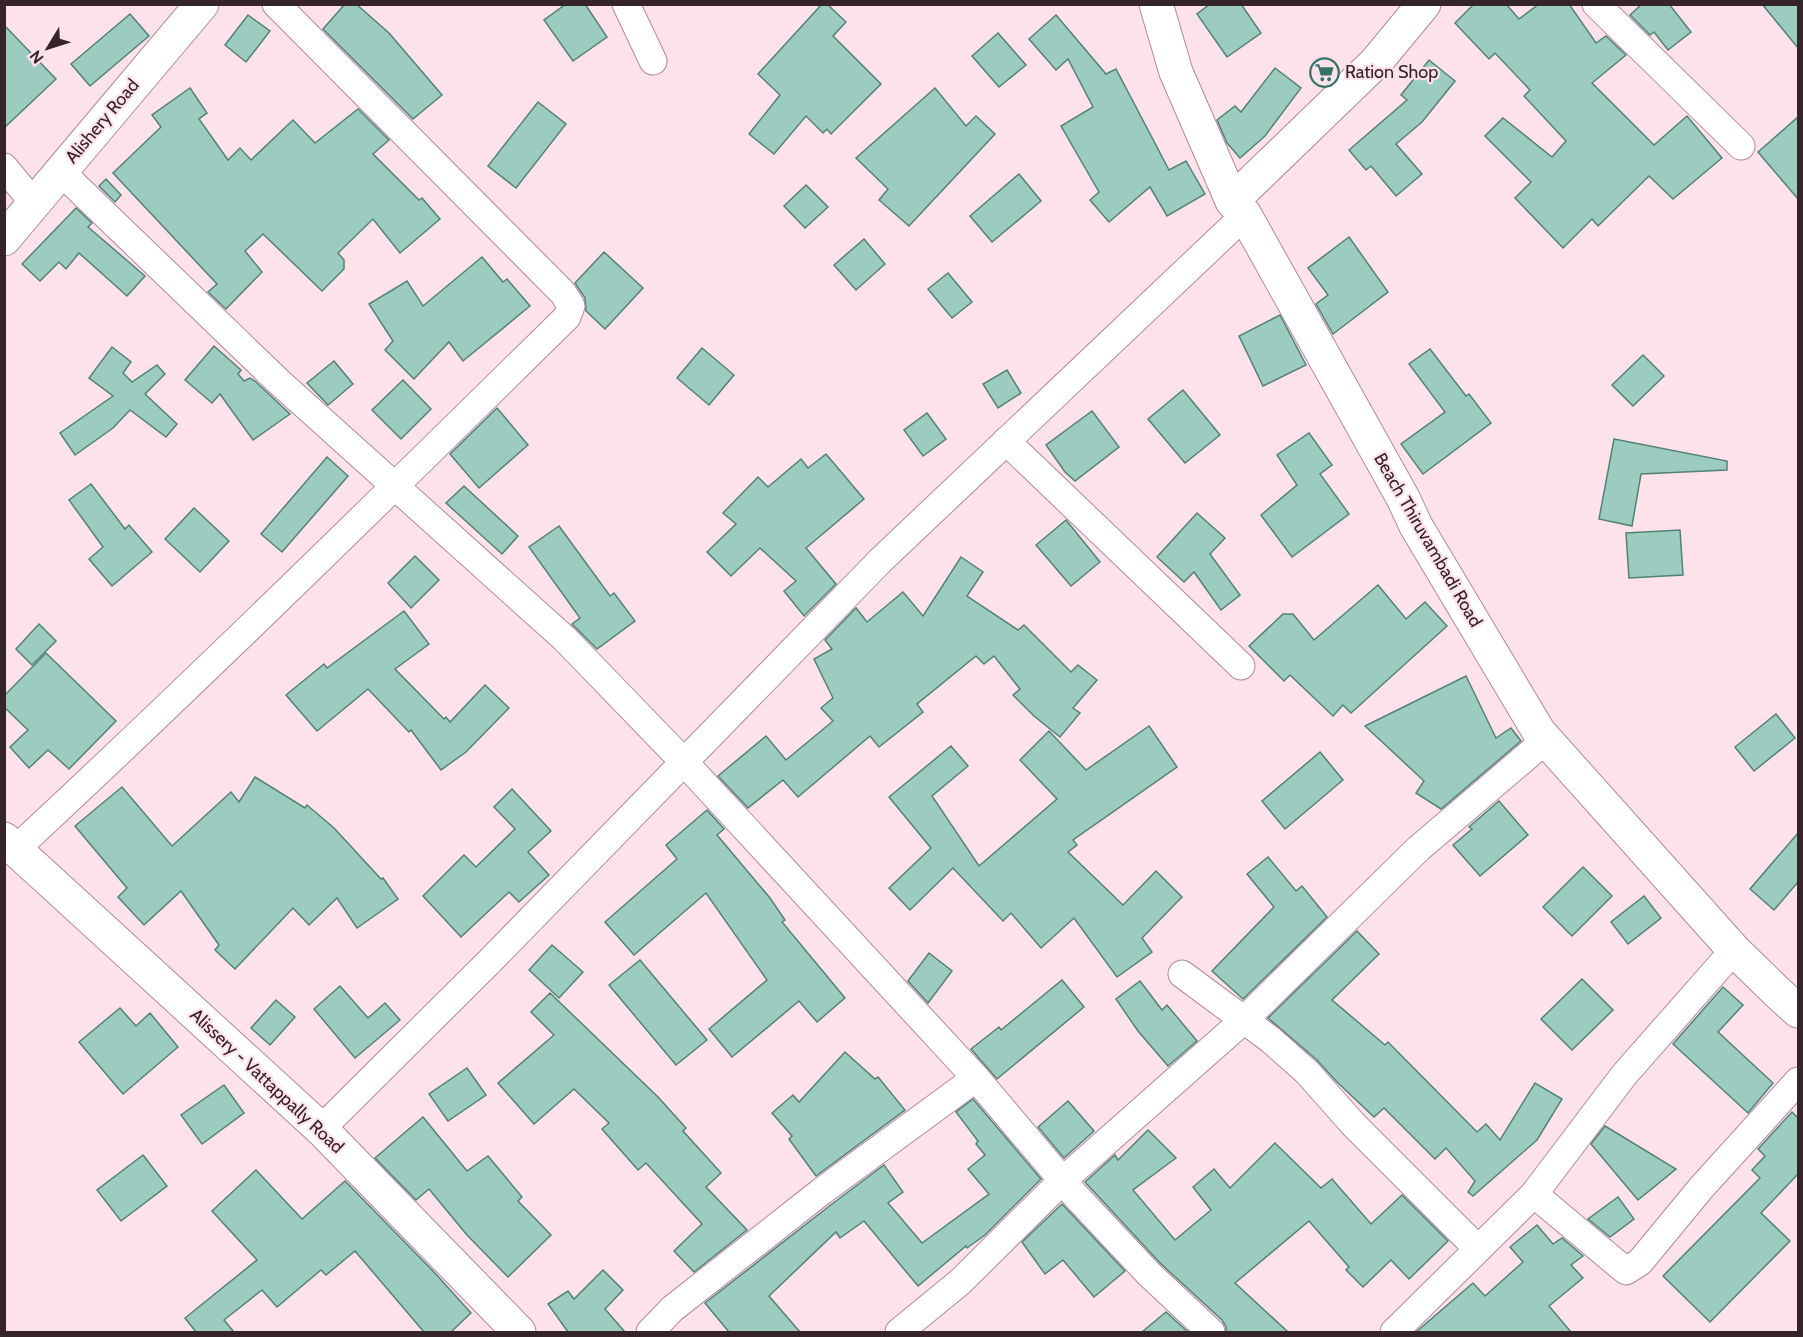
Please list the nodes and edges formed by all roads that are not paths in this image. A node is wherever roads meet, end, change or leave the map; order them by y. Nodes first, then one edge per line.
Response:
1 (202, 4) edge
2 (276, 4) edge
3 (626, 4) edge
4 (1156, 4) edge
5 (1424, 4) edge
6 (1596, 4) edge
7 (653, 61) dead end
8 (1741, 146) dead end
9 (4, 167) edge
10 (60, 171) junction
11 (33, 202) junction
12 (1239, 208) junction
13 (4, 239) edge
14 (1006, 441) junction
15 (395, 487) junction
16 (1241, 666) dead end
17 (1546, 740) junction
18 (685, 763) junction
19 (10, 844) edge
20 (1734, 950) junction
21 (1182, 974) dead end
22 (1798, 1011) edge
23 (1244, 1020) junction
24 (976, 1078) junction
25 (1798, 1081) edge
26 (321, 1129) junction
27 (1062, 1181) junction
28 (1534, 1194) junction
29 (1478, 1249) junction
30 (904, 1331) edge
31 (519, 1332) edge
32 (650, 1332) edge
33 (1211, 1332) edge
34 (1394, 1332) edge

1 - 10 main road, Alishery Road
2 - 15 street
3 - 7 street
4 - 12 main road, Beach Thiruvambadi Road
5 - 12 main road
6 - 8 street
9 - 11 street
10 - 11 main road, Alishery Road
10 - 15 street
11 - 13 main road, Alishery Road
12 - 14 street
12 - 17 main road, Beach Thiruvambadi Road
14 - 16 street
14 - 18 street
15 - 18 street
15 - 19 street
17 - 20 main road, Beach Thiruvambadi Road
17 - 23 street
18 - 24 street
18 - 26 street
19 - 26 main road, Alissery - Vattappally Road
20 - 22 main road, Beach Thiruvambadi Road
20 - 28 street
21 - 23 street
23 - 27 street
23 - 29 street
24 - 27 street
24 - 32 street
25 - 28 street
26 - 31 main road, Alissery - Vattappally Road
27 - 30 street
27 - 33 street
28 - 29 street
29 - 34 street

